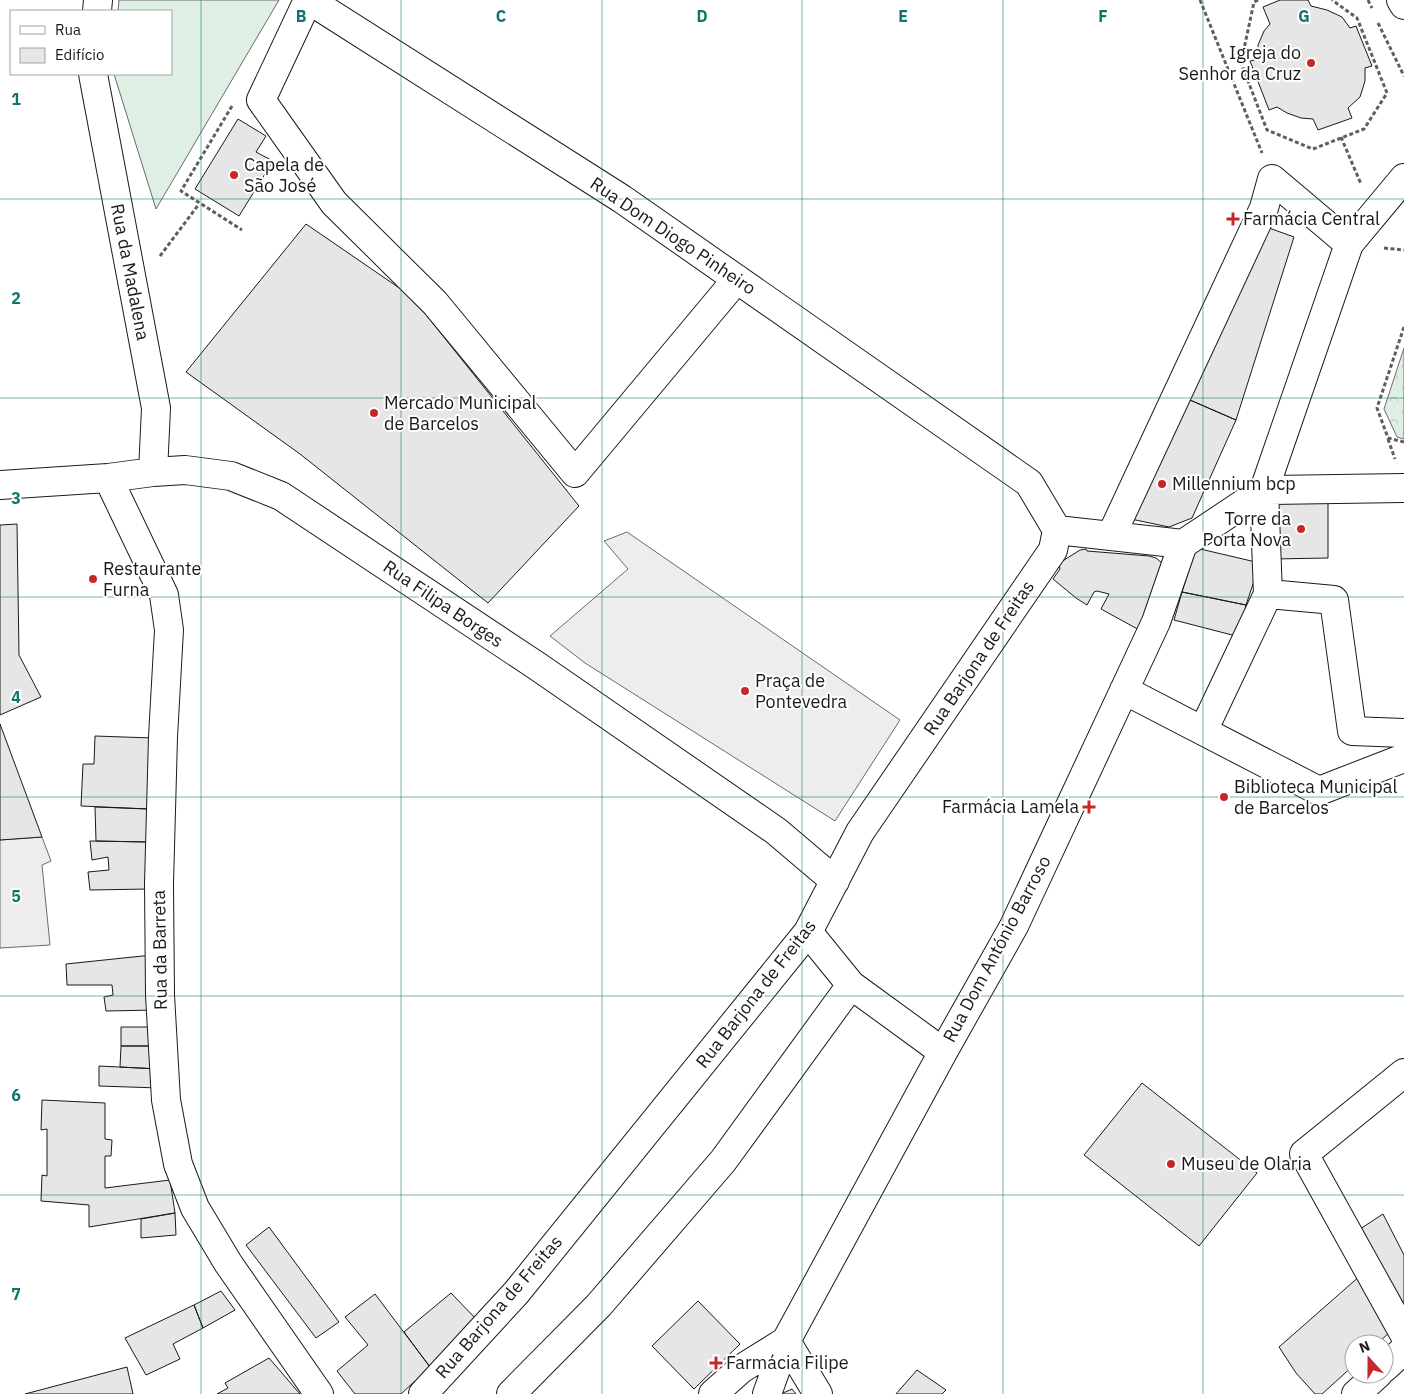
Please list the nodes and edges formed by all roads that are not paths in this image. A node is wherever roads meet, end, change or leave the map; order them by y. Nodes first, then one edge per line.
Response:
1 (308, 0) edge
2 (1401, 0) edge
3 (1404, 5) edge
4 (92, 75) edge
5 (1404, 178) edge
6 (1349, 244) junction
7 (737, 279) junction
8 (153, 472) junction
9 (108, 478) junction
10 (0, 485) edge
11 (1404, 488) edge
12 (1264, 490) junction
13 (1057, 530) junction
14 (1111, 536) junction
15 (1183, 544) junction
16 (1268, 594) junction
17 (1124, 690) junction
18 (1203, 731) junction
19 (1404, 733) edge
20 (1404, 758) edge
21 (835, 881) junction
22 (808, 932) junction
23 (851, 985) junction
24 (943, 1052) junction
25 (1404, 1073) edge
26 (1404, 1334) edge
27 (786, 1341) junction
28 (1404, 1350) edge
29 (1394, 1359) edge
30 (1367, 1384) edge
31 (318, 1394) edge
32 (423, 1394) edge
33 (511, 1394) edge
34 (713, 1394) edge
35 (767, 1394) edge
36 (818, 1394) edge
37 (1356, 1394) edge

1 - 7 street, Rua Dom Diogo Pinheiro
1 - 7 street
2 - 3 street
4 - 8 street, Rua da Madalena
5 - 6 street
6 - 12 street
6 - 14 street
7 - 13 street, Rua Dom Diogo Pinheiro
8 - 9 street, Rua Filipa Borges
8 - 21 street, Rua Filipa Borges
9 - 10 street, Rua Filipa Borges
9 - 31 street, Rua da Barreta
11 - 12 street
12 - 15 street
12 - 16 street
13 - 14 street
13 - 21 street, Rua Barjona de Freitas
14 - 15 street
15 - 17 street, Rua Dom António Barroso
16 - 18 street
16 - 19 street
17 - 18 street
17 - 24 street, Rua Dom António Barroso
18 - 20 street
21 - 22 street, Rua Barjona de Freitas
22 - 23 street
22 - 32 street, Rua Barjona de Freitas
23 - 24 street
23 - 33 street
24 - 27 street, Rua Dom António Barroso
25 - 26 street
27 - 34 street
27 - 35 street, Rua Dom António Barroso
27 - 36 street
28 - 29 street
30 - 37 street

